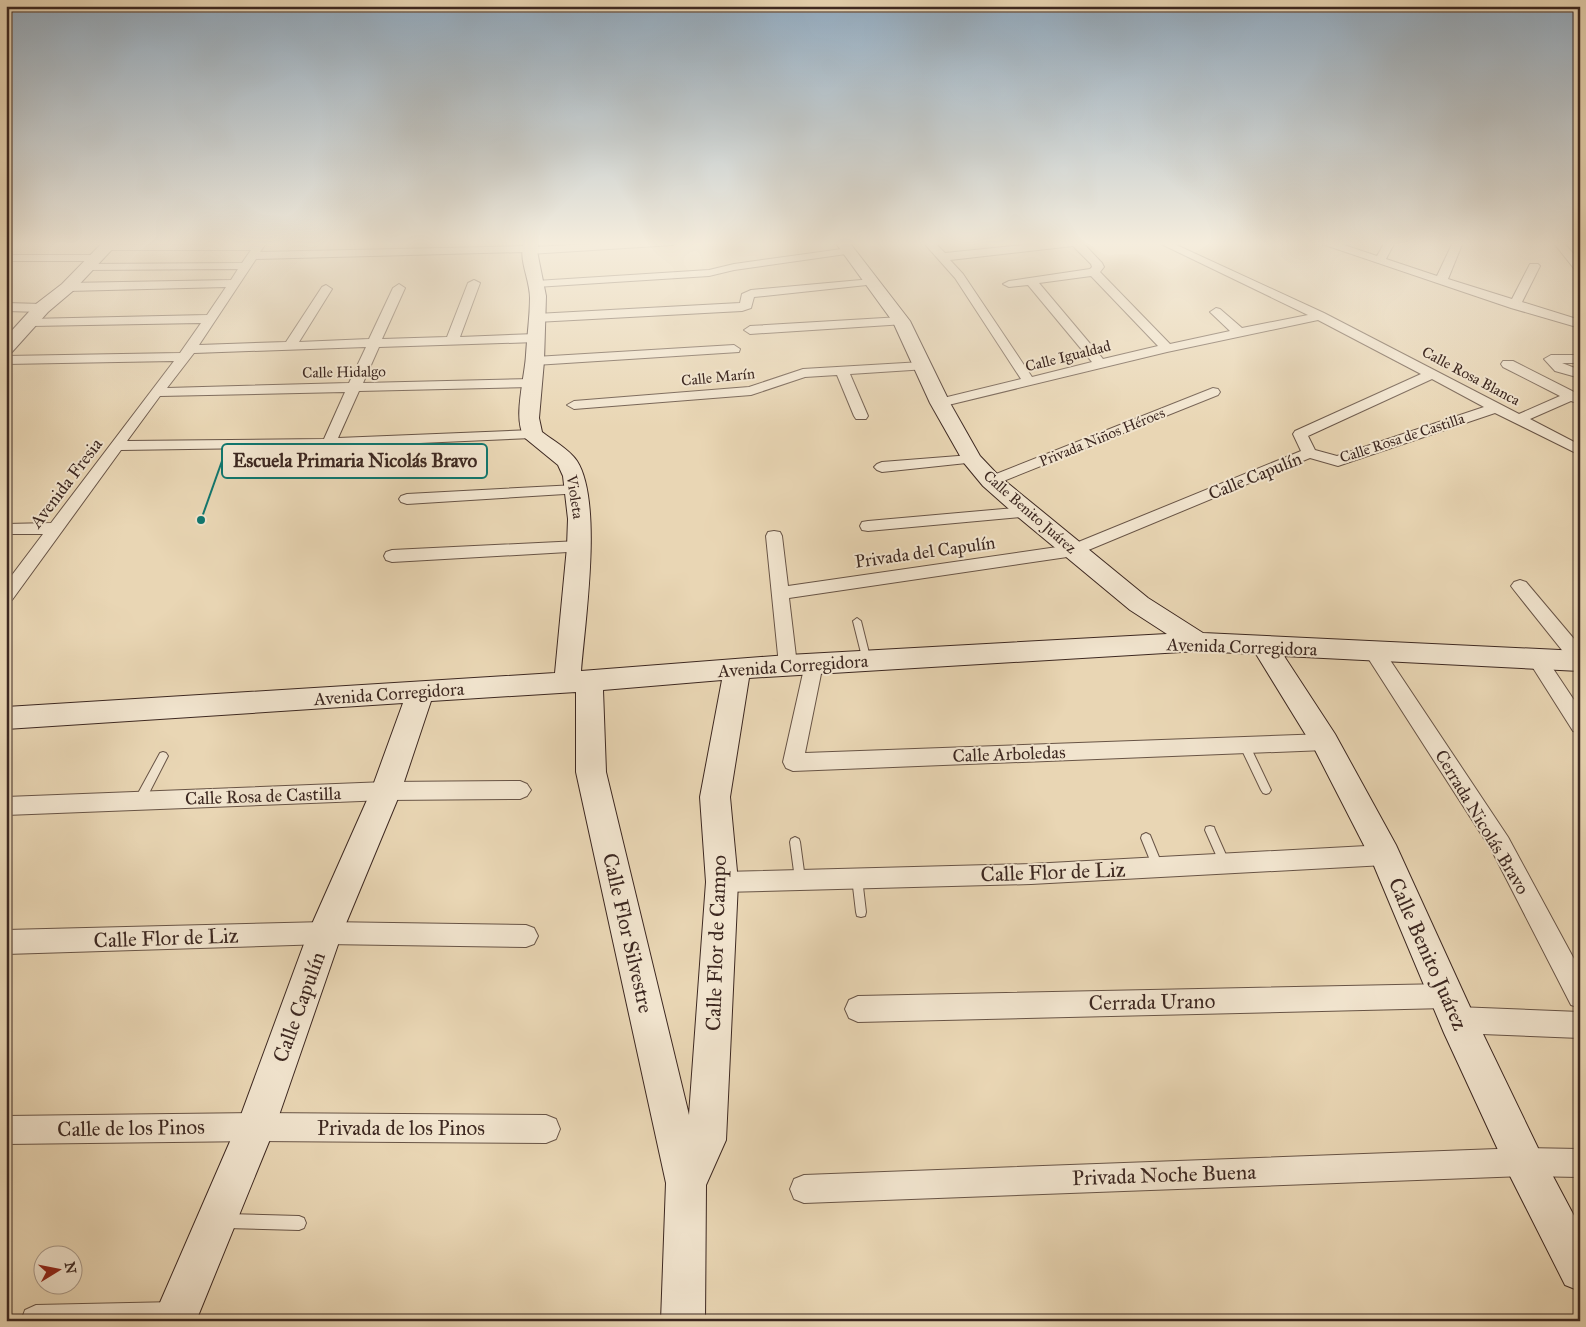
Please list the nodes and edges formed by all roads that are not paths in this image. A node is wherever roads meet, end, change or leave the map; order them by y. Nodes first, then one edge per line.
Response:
1 (49, 304) edge
2 (221, 304) edge
3 (317, 304) edge
4 (391, 304) edge
5 (466, 304) edge
6 (536, 304) edge
7 (746, 304) edge
8 (889, 304) edge
9 (977, 304) edge
10 (1050, 304) edge
11 (1125, 304) edge
12 (1294, 304) edge
13 (1513, 304) edge
14 (1516, 305) joint
15 (6, 307) edge
16 (1216, 312) dead end
17 (37, 315) junction
18 (1320, 316) junction
19 (210, 319) junction
20 (901, 320) junction
21 (1580, 324) edge
22 (536, 328) junction
23 (750, 330) dead end
24 (1240, 333) junction
25 (453, 339) junction
26 (374, 341) junction
27 (291, 344) junction
28 (6, 348) edge
29 (1167, 348) junction
30 (734, 349) dead end
31 (186, 353) junction
32 (1580, 359) edge
33 (6, 360) edge
34 (535, 361) junction
35 (1508, 364) dead end
36 (1100, 365) junction
37 (922, 366) junction
38 (842, 371) junction
39 (1432, 374) junction
40 (1580, 374) edge
41 (1029, 382) junction
42 (532, 383) junction
43 (354, 388) junction
44 (156, 392) junction
45 (1213, 392) dead end
46 (1575, 398) edge
47 (940, 403) junction
48 (574, 405) dead end
49 (1495, 408) junction
50 (861, 416) dead end
51 (1518, 419) junction
52 (532, 434) junction
53 (329, 443) junction
54 (118, 446) junction
55 (1580, 451) edge
56 (1309, 453) junction
57 (971, 459) junction
58 (882, 468) dead end
59 (991, 482) junction
60 (576, 490) junction
61 (406, 499) dead end
62 (1026, 512) junction
63 (868, 526) dead end
64 (56, 528) junction
65 (6, 530) edge
66 (774, 536) dead end
67 (579, 547) junction
68 (1074, 550) junction
69 (392, 556) dead end
70 (1520, 586) dead end
71 (9, 590) edge
72 (781, 593) junction
73 (857, 621) dead end
74 (1198, 642) junction
75 (1264, 646) junction
76 (1375, 653) junction
77 (1537, 660) junction
78 (1580, 660) edge
79 (867, 661) junction
80 (801, 664) junction
81 (737, 670) junction
82 (578, 682) junction
83 (421, 692) junction
84 (6, 718) edge
85 (1580, 724) edge
86 (1325, 742) junction
87 (1245, 746) junction
88 (163, 756) dead end
89 (520, 790) dead end
90 (1266, 790) dead end
91 (386, 791) junction
92 (140, 800) junction
93 (6, 806) edge
94 (1210, 830) dead end
95 (1146, 838) dead end
96 (795, 842) dead end
97 (1385, 855) junction
98 (1225, 864) junction
99 (1158, 867) junction
100 (856, 878) junction
101 (800, 879) junction
102 (722, 882) junction
103 (861, 912) dead end
104 (325, 933) junction
105 (526, 936) dead end
106 (6, 942) edge
107 (1580, 996) edge
108 (858, 1008) dead end
109 (1451, 1008) junction
110 (1580, 1026) edge
111 (256, 1127) junction
112 (546, 1129) dead end
113 (6, 1130) edge
114 (1524, 1162) junction
115 (1580, 1163) edge
116 (686, 1183) junction
117 (804, 1189) dead end
118 (216, 1221) junction
119 (299, 1223) dead end
120 (1580, 1270) edge
121 (175, 1319) edge
122 (36, 1321) edge
123 (683, 1321) edge

1 - 17 street
2 - 19 street
3 - 27 street
4 - 26 street
5 - 25 street
6 - 22 street
7 - 22 street
8 - 20 street, Calle Benito Juárez
9 - 41 street
10 - 36 street
11 - 29 street
12 - 18 street, Calle Rosa Blanca
13 - 14 street
14 - 21 street
15 - 17 street
16 - 24 street
17 - 19 street
17 - 28 street
18 - 24 street, Calle Igualdad
18 - 39 street, Calle Rosa Blanca
19 - 31 street
20 - 23 street
20 - 37 street, Calle Benito Juárez
22 - 25 street
22 - 34 street
24 - 29 street, Calle Igualdad
25 - 26 street
26 - 27 street
26 - 43 street
27 - 31 street
29 - 36 street, Calle Igualdad
30 - 34 street
31 - 33 street
31 - 44 street
32 - 40 street
34 - 42 street
35 - 46 street
36 - 41 street, Calle Igualdad
37 - 38 street, Calle Marín
37 - 47 street, Calle Benito Juárez
38 - 48 street, Calle Marín
38 - 50 street
39 - 49 street, Calle Rosa Blanca
39 - 56 street, Calle Capulín
41 - 47 street, Calle Igualdad
42 - 43 street, Calle Hidalgo
42 - 52 street
43 - 44 street, Calle Hidalgo
43 - 53 street
44 - 54 street, Avenida Fresia
45 - 59 street, Privada Niños Héroes
46 - 51 street
47 - 57 street, Calle Benito Juárez
49 - 51 street, Calle Rosa Blanca
49 - 56 street, Calle Rosa de Castilla
51 - 55 street, Calle Rosa Blanca
52 - 53 street
52 - 60 street, Violeta
53 - 54 street
54 - 64 street, Avenida Fresia
56 - 68 street, Calle Capulín
57 - 58 street
57 - 59 street, Calle Benito Juárez
59 - 62 street, Calle Benito Juárez
60 - 61 street
60 - 67 street, Violeta
62 - 63 street
62 - 68 street, Calle Benito Juárez
64 - 65 street
64 - 71 street, Avenida Fresia
66 - 72 street
67 - 69 street
67 - 82 street, Violeta
68 - 72 street, Privada del Capulín
68 - 74 street, Calle Benito Juárez
70 - 78 street
72 - 80 street
73 - 79 lane
74 - 75 street, Avenida Corregidora
74 - 79 street, Avenida Corregidora
75 - 76 street, Avenida Corregidora
75 - 86 street, Calle Benito Juárez
76 - 77 street, Avenida Corregidora
76 - 107 street, Cerrada Nicolás Bravo
77 - 78 street, Avenida Corregidora
77 - 85 street
79 - 80 street, Avenida Corregidora
80 - 81 street, Avenida Corregidora
80 - 87 street, Calle Arboledas
81 - 82 street, Avenida Corregidora
81 - 102 street, Calle Flor de Campo
82 - 83 street, Avenida Corregidora
82 - 116 street, Calle Flor Silvestre
83 - 84 street, Avenida Corregidora
83 - 91 street, Calle Capulín
86 - 87 street, Calle Arboledas
86 - 97 street, Calle Benito Juárez
87 - 90 lane
88 - 92 lane
89 - 91 street, Calle Rosa de Castilla
91 - 92 street, Calle Rosa de Castilla
91 - 104 street, Calle Capulín
92 - 93 street, Calle Rosa de Castilla
94 - 98 lane
95 - 99 lane
96 - 101 lane
97 - 98 street, Calle Flor de Liz
97 - 109 street, Calle Benito Juárez
98 - 99 street, Calle Flor de Liz
99 - 100 street, Calle Flor de Liz
100 - 101 street, Calle Flor de Liz
100 - 103 lane
101 - 102 street, Calle Flor de Liz
102 - 116 street, Calle Flor de Campo
104 - 105 street, Calle Flor de Liz
104 - 106 street, Calle Flor de Liz
104 - 111 street, Calle Capulín
108 - 109 street, Cerrada Urano
109 - 110 street
109 - 114 street, Calle Benito Juárez
111 - 112 street, Privada de los Pinos
111 - 113 street, Calle de los Pinos
111 - 118 street, Calle Capulín
114 - 115 street, Privada Noche Buena
114 - 117 street, Privada Noche Buena
114 - 120 street, Calle Benito Juárez
116 - 123 street
118 - 119 lane
118 - 121 street, Calle Capulín
121 - 122 street

